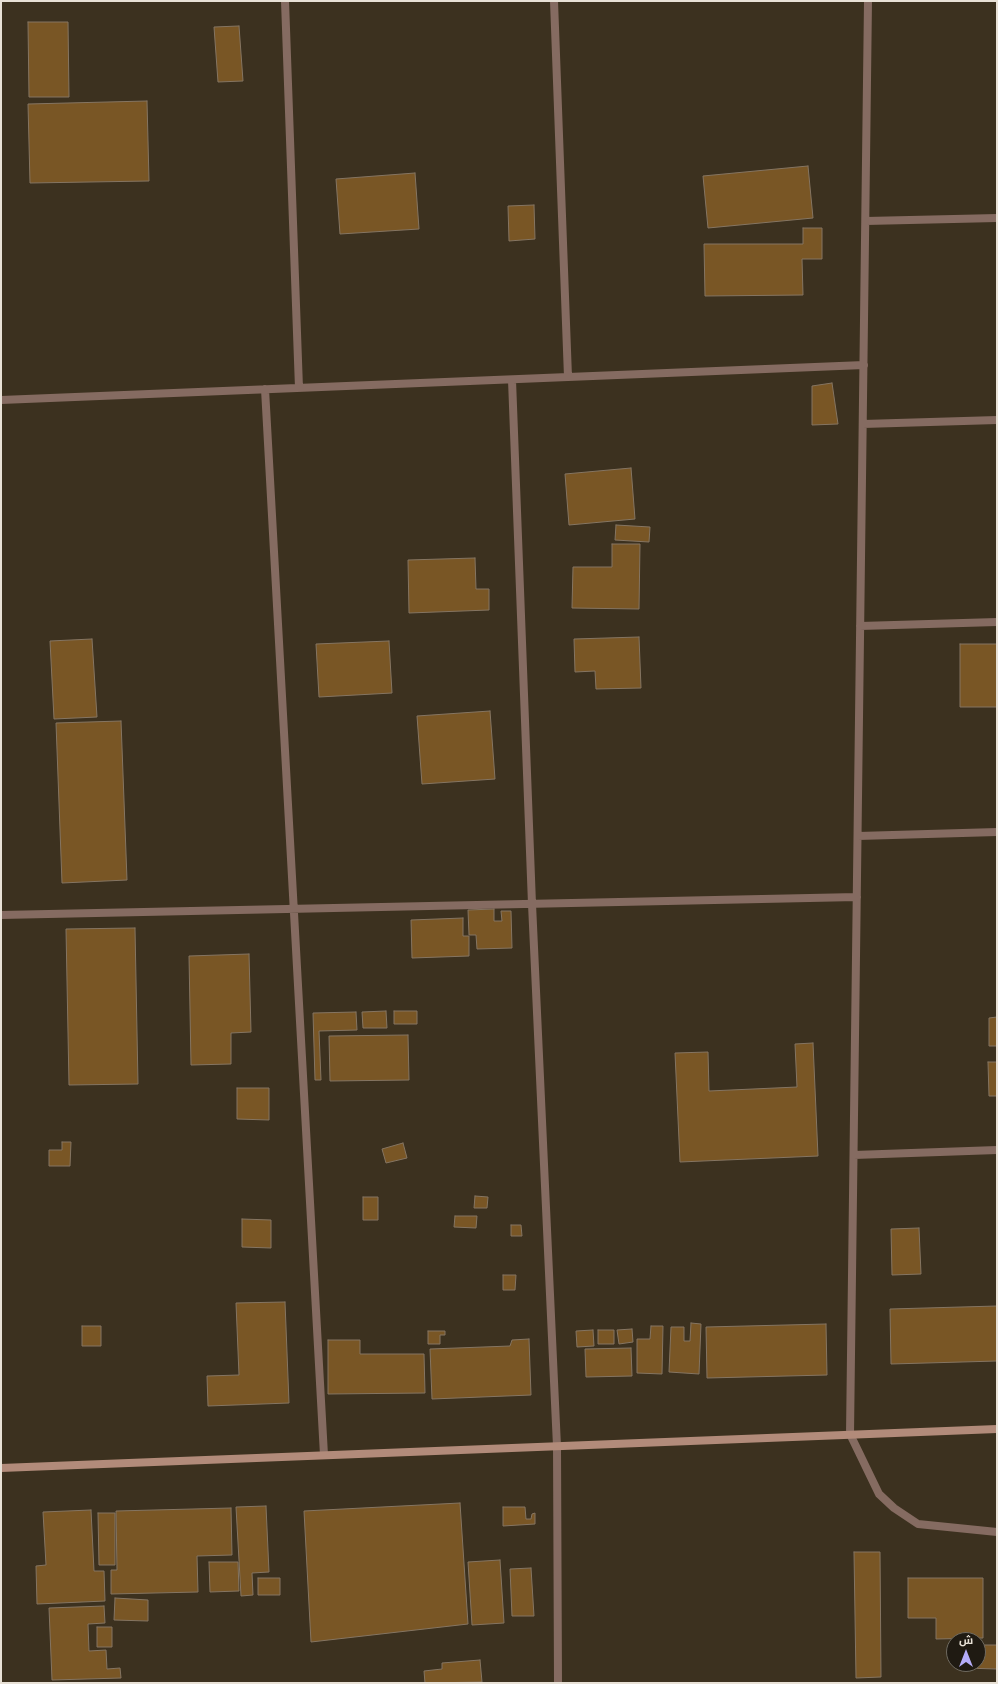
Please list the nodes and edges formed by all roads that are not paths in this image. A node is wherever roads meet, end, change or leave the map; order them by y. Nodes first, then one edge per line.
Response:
1 (285, 1) edge
2 (554, 1) edge
3 (868, 1) edge
4 (997, 218) edge
5 (866, 221) junction
6 (864, 366) junction
7 (568, 377) junction
8 (512, 380) junction
9 (299, 388) junction
10 (265, 389) junction
11 (1, 400) edge
12 (997, 420) edge
13 (863, 424) junction
14 (997, 622) edge
15 (860, 626) junction
16 (997, 832) edge
17 (858, 836) junction
18 (857, 898) junction
19 (532, 904) junction
20 (293, 909) junction
21 (1, 915) edge
22 (997, 1150) edge
23 (854, 1155) junction
24 (997, 1429) edge
25 (850, 1434) junction
26 (557, 1446) junction
27 (324, 1455) junction
28 (1, 1468) edge
29 (997, 1532) edge
30 (558, 1683) edge

1 - 9 street
2 - 7 street
3 - 5 street
4 - 5 street
5 - 6 street
6 - 7 street
6 - 13 street
7 - 8 street
8 - 9 street
8 - 19 street
9 - 10 street
10 - 11 street
10 - 20 street
12 - 13 street
13 - 15 street
14 - 15 street
15 - 17 street
16 - 17 street
17 - 18 street
18 - 19 street
18 - 23 street
19 - 20 street
19 - 26 street
20 - 21 street
20 - 27 street
22 - 23 street
23 - 25 street
24 - 25 street
25 - 26 street
25 - 29 street
26 - 27 street
26 - 30 street
27 - 28 street

